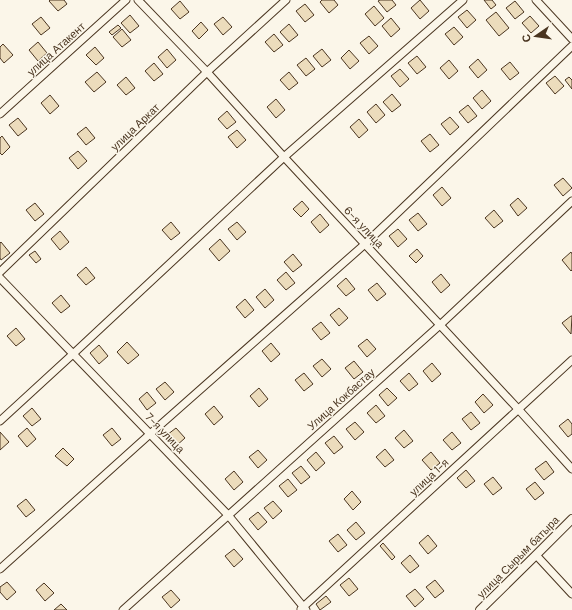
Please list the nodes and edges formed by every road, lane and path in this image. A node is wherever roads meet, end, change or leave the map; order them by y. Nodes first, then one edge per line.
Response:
1 (126, 0) edge
2 (138, 0) edge
3 (286, 0) edge
4 (463, 0) edge
5 (536, 0) edge
6 (572, 39) edge
7 (572, 46) edge
8 (207, 72) junction
9 (0, 114) edge
10 (284, 157) junction
11 (572, 201) edge
12 (365, 244) junction
13 (0, 272) edge
14 (0, 278) edge
15 (440, 325) junction
16 (73, 354) junction
17 (572, 360) edge
18 (519, 410) junction
19 (0, 421) edge
20 (150, 434) junction
21 (572, 469) edge
22 (228, 515) junction
23 (572, 519) edge
24 (536, 555) junction
25 (0, 569) edge
26 (572, 594) edge
27 (303, 609) edge
28 (123, 610) edge
29 (480, 610) edge

1 - 9 street, улица Атакент
2 - 8 street, 6-я улица
3 - 8 street, улица Аркат
4 - 10 street
5 - 6 street
7 - 12 street
8 - 10 street, 6-я улица
8 - 13 street, улица Аркат
10 - 12 street, 6-я улица
10 - 16 street
11 - 15 street, Улица Кокбастау
12 - 15 street, 6-я улица
12 - 20 street
14 - 16 street, 7-я улица
15 - 18 street, 6-я улица
15 - 22 street, Улица Кокбастау
16 - 19 street
16 - 20 street, 7-я улица
17 - 18 street, улица 1-я
18 - 21 street, 6-я улица
18 - 27 street, улица 1-я
20 - 22 street, 7-я улица
20 - 25 street
22 - 27 street, 7-я улица
22 - 28 street, Улица Кокбастау
23 - 24 street, улица Сырым батыра
24 - 26 street
24 - 29 street, улица Сырым батыра

